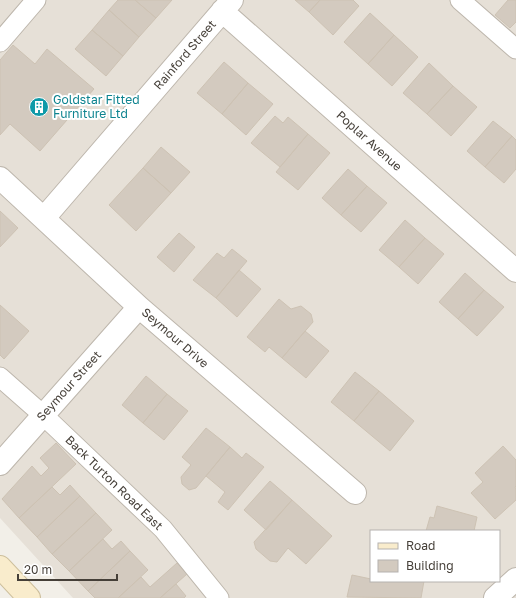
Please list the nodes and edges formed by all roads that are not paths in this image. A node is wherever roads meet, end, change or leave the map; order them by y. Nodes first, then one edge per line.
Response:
1 (36, 0) edge
2 (460, 0) edge
3 (227, 5) edge
4 (0, 42) edge
5 (516, 49) edge
6 (0, 178) edge
7 (44, 218) junction
8 (516, 271) edge
9 (139, 307) junction
10 (0, 377) edge
11 (43, 415) junction
12 (0, 464) edge
13 (356, 493) dead end
14 (0, 567) edge
15 (516, 579) edge
16 (29, 598) edge
17 (219, 598) edge
18 (495, 598) edge

1 - 4 lane
2 - 5 lane
3 - 7 street, Rainford Street
3 - 8 street, Poplar Avenue
6 - 7 street, Seymour Drive
7 - 9 street, Seymour Drive
9 - 11 street, Seymour Street
9 - 13 street, Seymour Drive
10 - 11 lane, Back Turton Road East
11 - 12 street, Seymour Street
11 - 17 lane, Back Turton Road East
14 - 16 main road
15 - 18 street

